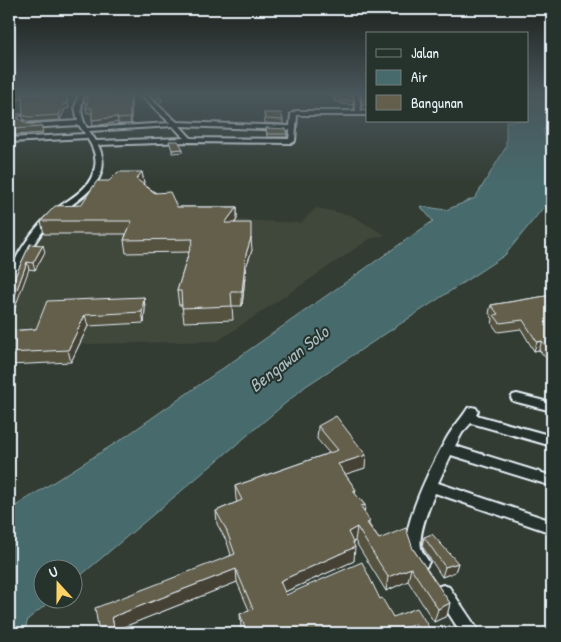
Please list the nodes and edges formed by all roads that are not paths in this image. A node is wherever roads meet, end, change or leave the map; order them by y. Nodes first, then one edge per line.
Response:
1 (23, 124) edge
2 (64, 124) edge
3 (81, 124) edge
4 (175, 124) junction
5 (294, 124) edge
6 (294, 128) junction
7 (87, 133) junction
8 (9, 140) edge
9 (189, 140) junction
10 (96, 143) junction
11 (9, 286) edge
12 (517, 398) dead end
13 (552, 407) edge
14 (552, 441) edge
15 (448, 449) junction
16 (552, 481) edge
17 (428, 493) junction
18 (552, 527) edge
19 (470, 633) edge

1 - 2 street
3 - 7 street
4 - 6 street
4 - 7 street
4 - 9 street
5 - 6 street
6 - 9 street
7 - 8 street
7 - 10 street
9 - 10 street
10 - 11 street
12 - 13 street
14 - 15 street
15 - 16 street
15 - 17 street
17 - 18 street
17 - 19 street

